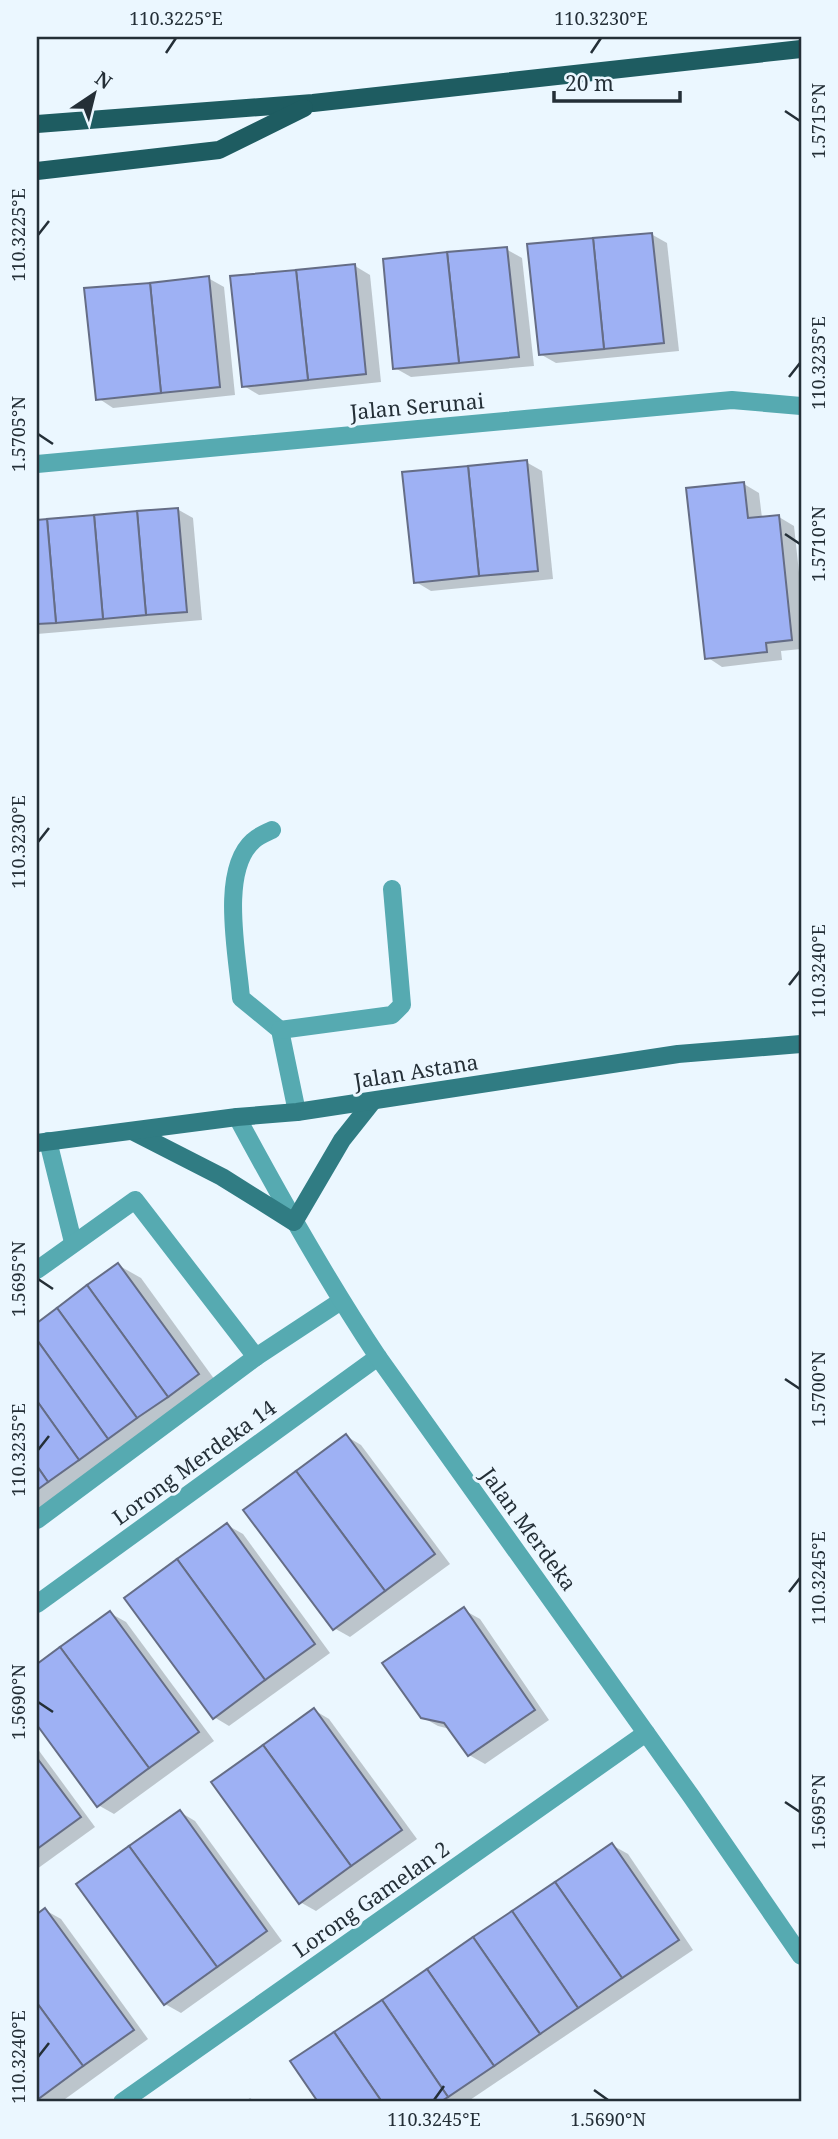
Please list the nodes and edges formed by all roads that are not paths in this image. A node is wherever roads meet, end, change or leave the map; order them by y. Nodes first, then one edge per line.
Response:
1 (801, 49) edge
2 (313, 103) junction
3 (37, 124) edge
4 (37, 171) edge
5 (801, 406) edge
6 (37, 464) edge
7 (272, 830) dead end
8 (392, 889) dead end
9 (280, 1030) junction
10 (801, 1044) edge
11 (373, 1101) junction
12 (297, 1112) junction
13 (237, 1117) junction
14 (132, 1130) junction
15 (42, 1142) edge
16 (293, 1222) junction
17 (73, 1242) junction
18 (37, 1270) edge
19 (341, 1301) junction
20 (256, 1357) junction
21 (378, 1357) junction
22 (37, 1520) edge
23 (37, 1604) edge
24 (646, 1733) junction
25 (801, 1956) edge
26 (122, 2102) edge

1 - 2 main road
2 - 3 main road
2 - 4 main road
5 - 6 street, Jalan Serunai
7 - 9 street
8 - 9 street
9 - 12 street
10 - 11 main road, Jalan Astana
11 - 12 main road, Jalan Astana
11 - 16 main road
12 - 13 main road, Jalan Astana
13 - 14 main road, Jalan Astana
13 - 16 street, Jalan Merdeka
14 - 15 main road, Jalan Astana
14 - 16 main road
15 - 17 street
16 - 19 street, Jalan Merdeka
17 - 18 street
17 - 20 street
19 - 20 street
19 - 21 street, Jalan Merdeka
20 - 22 street
21 - 23 street, Lorong Merdeka 14
21 - 24 street, Jalan Merdeka
24 - 25 street, Jalan Merdeka
24 - 26 street, Lorong Gamelan 2

